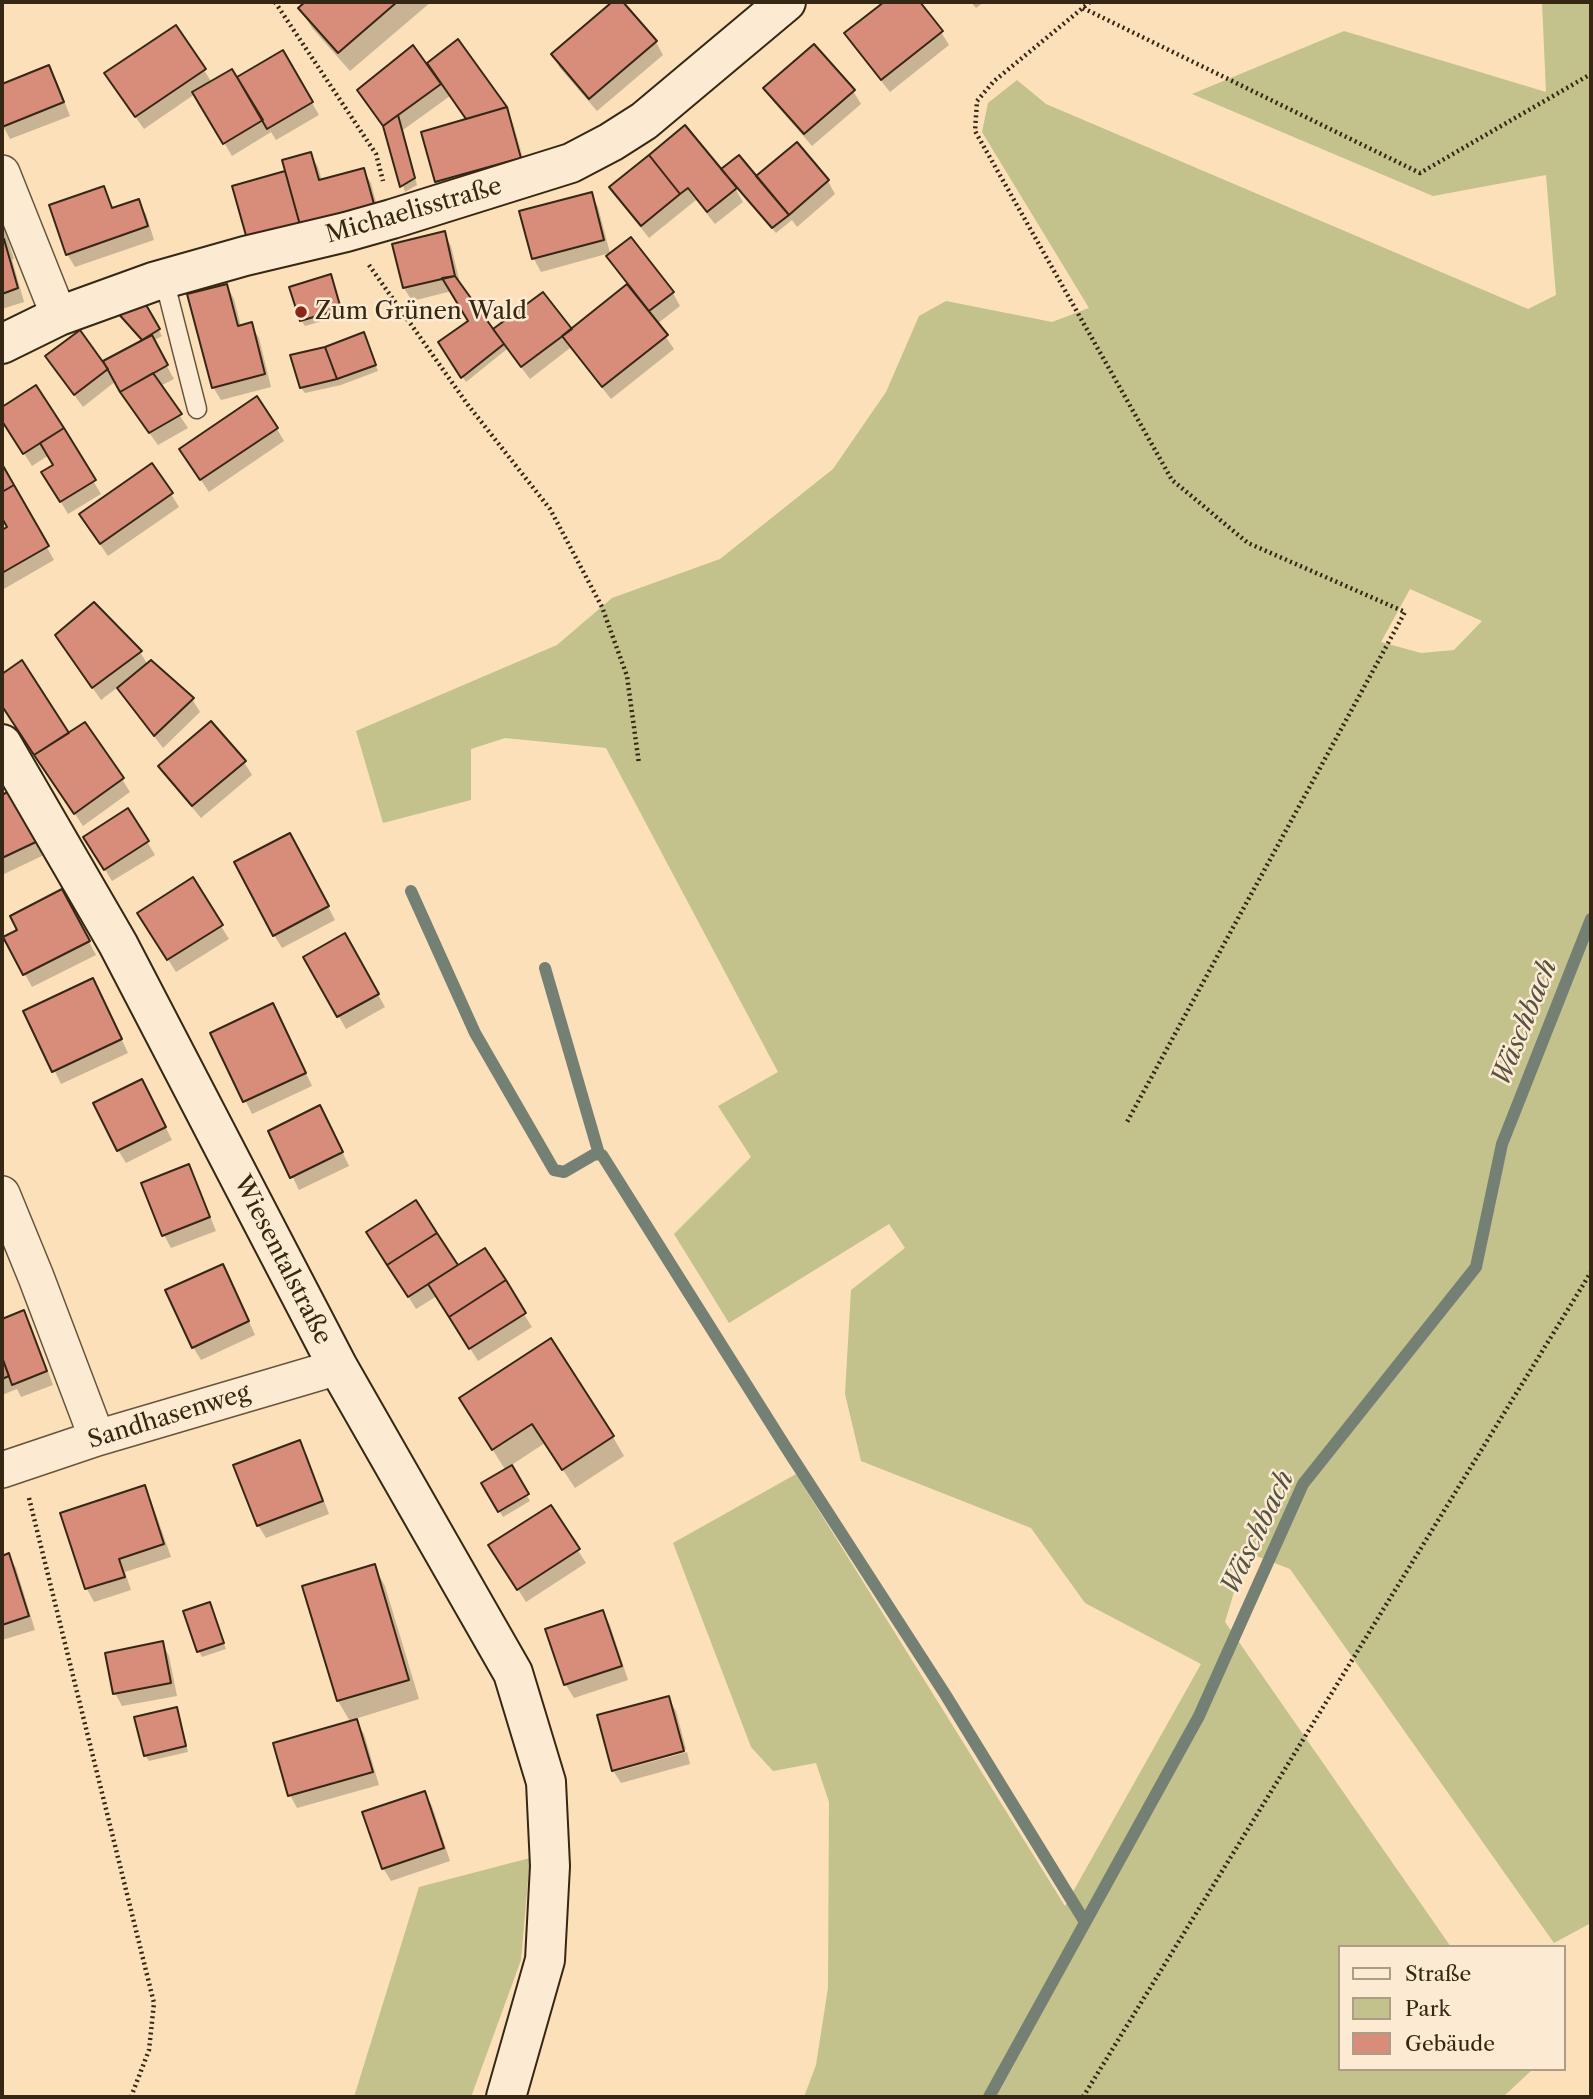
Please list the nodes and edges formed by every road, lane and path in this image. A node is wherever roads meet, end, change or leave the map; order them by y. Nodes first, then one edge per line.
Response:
1 (275, 2) edge
2 (786, 2) edge
3 (1090, 2) edge
4 (1083, 8) junction
5 (1591, 74) edge
6 (2, 173) edge
7 (392, 219) junction
8 (346, 232) junction
9 (164, 279) junction
10 (59, 316) junction
11 (2, 344) edge
12 (197, 409) dead end
13 (2, 744) edge
14 (639, 764) dead end
15 (1127, 1122) dead end
16 (2, 1194) edge
17 (1591, 1272) edge
18 (338, 1367) junction
19 (97, 1438) junction
20 (11, 1466) edge
21 (131, 2097) edge
22 (506, 2097) edge
23 (1083, 2097) edge

1 - 7 path
2 - 7 street, Michaelisstraße
3 - 4 path
4 - 5 path
4 - 15 path
6 - 10 street
7 - 8 street, Michaelisstraße
8 - 9 street, Michaelisstraße
8 - 14 path
9 - 10 street, Michaelisstraße
9 - 12 lane
10 - 11 street, Michaelisstraße
13 - 18 street, Wiesentalstraße
16 - 19 street
17 - 23 path
18 - 19 street, Sandhasenweg
18 - 22 street, Wiesentalstraße
19 - 20 street, Sandhasenweg
20 - 21 path

